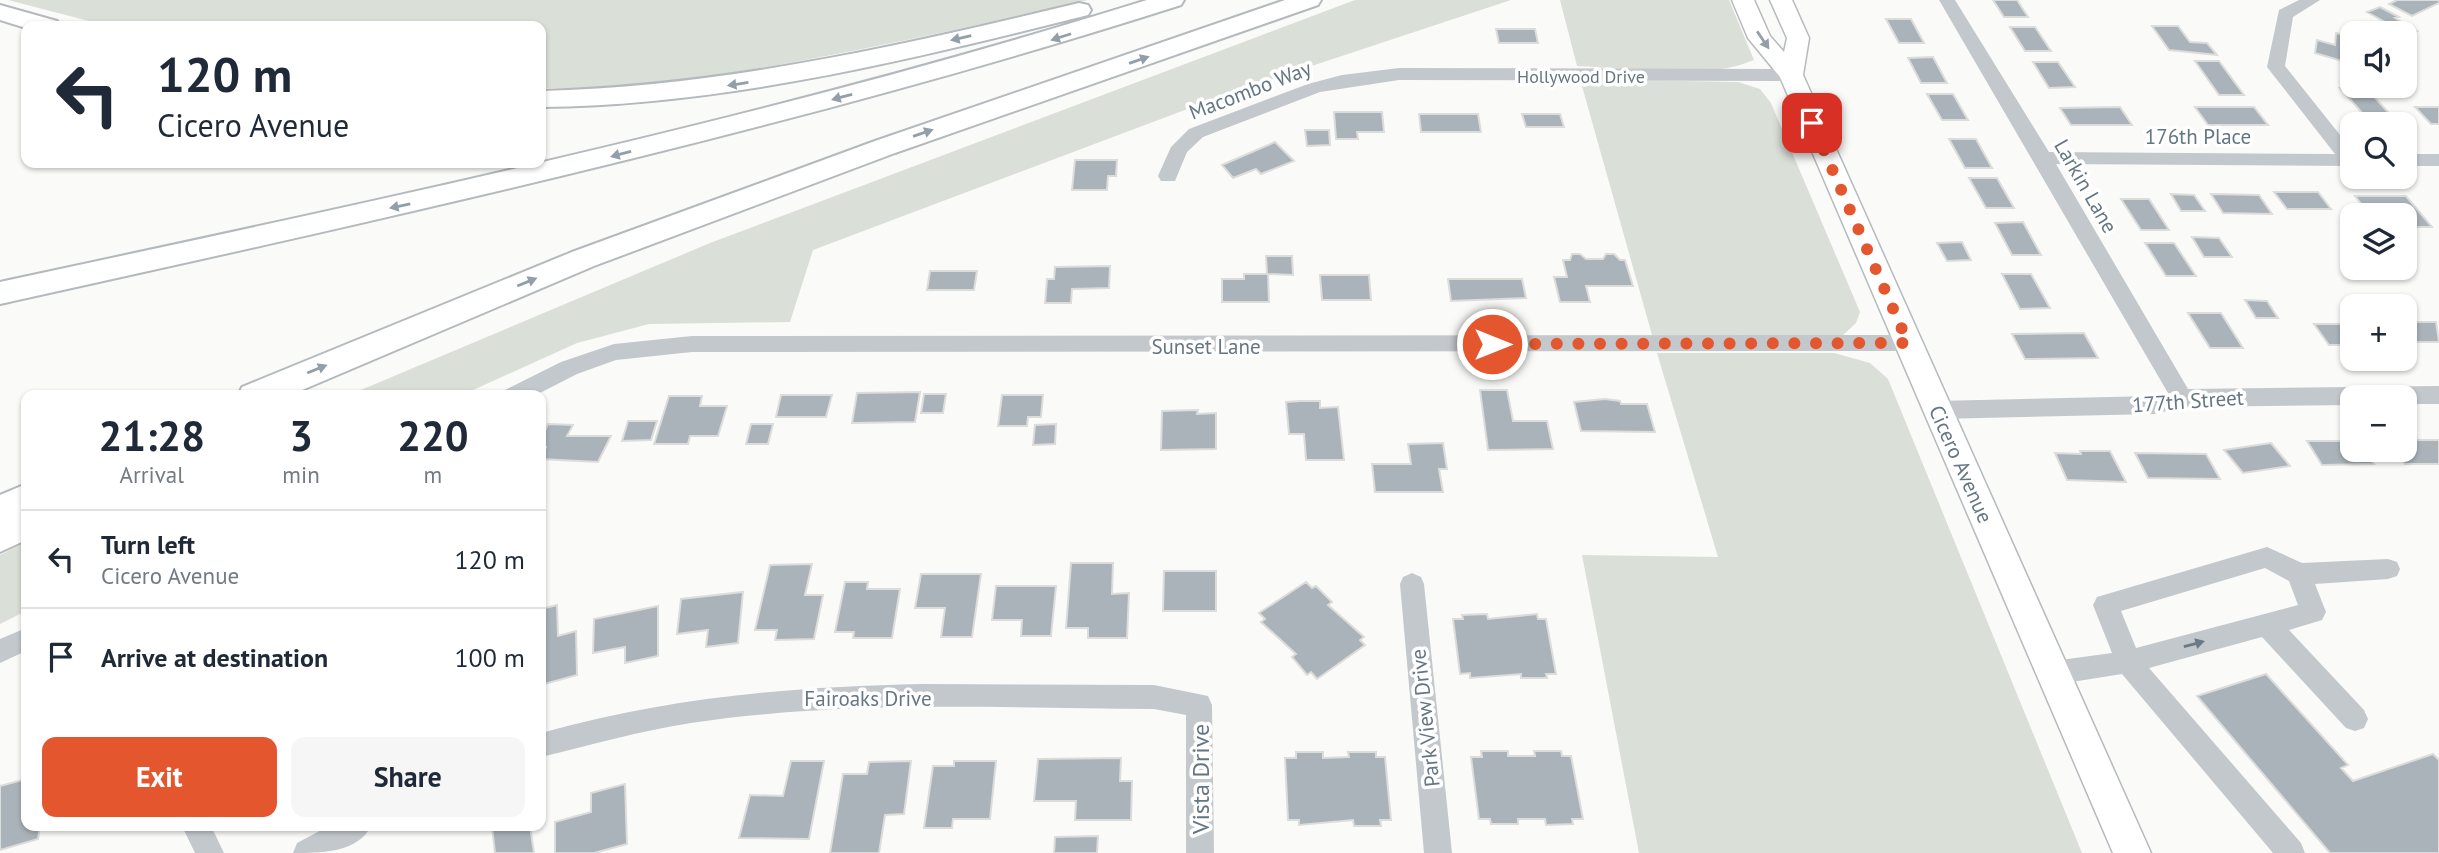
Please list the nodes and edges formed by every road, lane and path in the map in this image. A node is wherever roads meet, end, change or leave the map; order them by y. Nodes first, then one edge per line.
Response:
1 (1123, 0) edge
2 (1172, 0) edge
3 (1309, 0) edge
4 (1743, 0) edge
5 (1781, 0) edge
6 (1947, 0) edge
7 (2312, 0) edge
8 (0, 12) edge
9 (31, 21) edge
10 (1791, 75) junction
11 (1371, 76) joint
12 (546, 99) edge
13 (2340, 146) edge
14 (884, 147) junction
15 (2043, 158) junction
16 (2340, 160) edge
17 (2417, 160) edge
18 (2439, 160) edge
19 (1168, 176) dead end
20 (0, 293) edge
21 (1908, 343) junction
22 (268, 390) edge
23 (326, 390) edge
24 (525, 390) edge
25 (2439, 396) edge
26 (2182, 398) junction
27 (1937, 410) junction
28 (21, 500) edge
29 (0, 511) edge
30 (21, 526) edge
31 (0, 537) edge
32 (2388, 569) dead end
33 (2299, 574) junction
34 (1412, 584) dead end
35 (2267, 624) junction
36 (21, 642) edge
37 (0, 652) edge
38 (2128, 662) junction
39 (2053, 673) junction
40 (1199, 705) joint
41 (2355, 719) dead end
42 (546, 743) edge
43 (199, 831) edge
44 (348, 831) edge
45 (210, 853) edge
46 (307, 853) edge
47 (1200, 853) edge
48 (1438, 853) edge
49 (2132, 853) edge
50 (2291, 853) edge

1 -> 12 highway
2 -> 20 highway
14 -> 3 highway
4 -> 10 main road, Cicero Avenue
5 - 10 main road
6 - 15 street, Larkin Lane
7 - 13 street
8 - 9 highway
10 - 11 street, Hollywood Drive
10 - 21 main road, Cicero Avenue
11 - 19 street, Macombo Way
22 -> 14 highway
14 - 23 highway
15 - 16 street, 176th Place
15 - 26 street, Larkin Lane
17 - 18 street
21 - 24 street, Sunset Lane
21 - 27 main road, Cicero Avenue
25 - 26 street, 177th Street
26 - 27 street, 177th Street
27 - 39 main road, Cicero Avenue
28 - 29 highway
30 - 31 highway
32 - 33 street
33 - 35 street
33 - 38 street
34 - 48 street, Park View Drive
38 -> 35 street
35 - 41 street
36 - 37 street
38 - 39 street
38 - 50 street
39 - 49 main road, Cicero Avenue
40 - 42 street, Fairoaks Drive
40 - 47 street, Vista Drive
43 - 45 street
44 - 46 street

